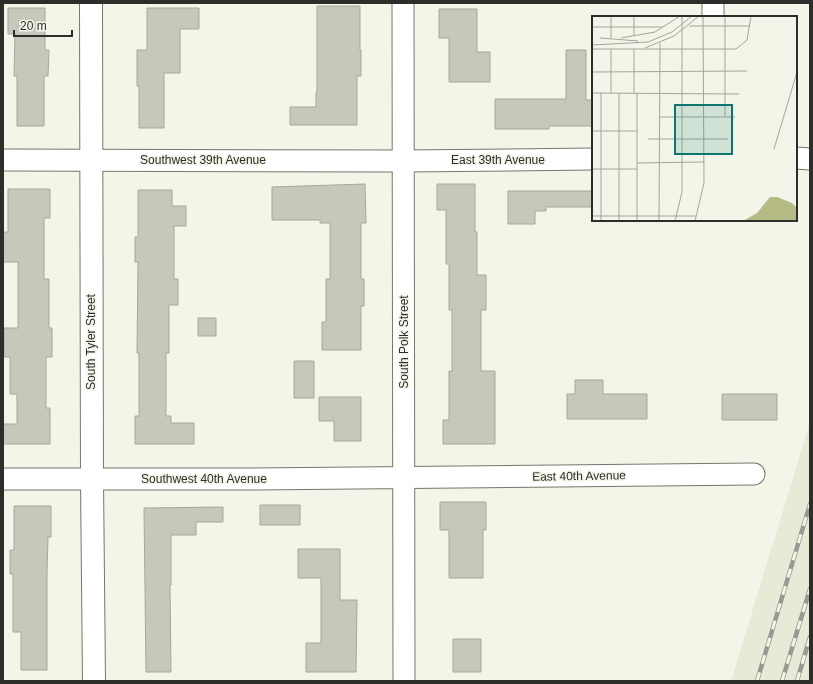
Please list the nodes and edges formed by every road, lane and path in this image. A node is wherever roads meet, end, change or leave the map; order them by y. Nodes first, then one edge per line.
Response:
1 (91, 3) edge
2 (403, 3) edge
3 (713, 3) edge
4 (713, 16) edge
5 (797, 158) edge
6 (90, 159) junction
7 (592, 159) edge
8 (810, 159) edge
9 (3, 160) edge
10 (404, 161) junction
11 (754, 474) dead end
12 (404, 477) junction
13 (3, 479) edge
14 (92, 480) junction
15 (94, 681) edge
16 (404, 681) edge

1 - 6 main road, South Tyler Street
2 - 10 street, South Polk Street
3 - 4 street
5 - 8 street
6 - 9 street, Southwest 39th Avenue
6 - 10 street, Southwest 39th Avenue
6 - 14 main road, South Tyler Street
7 - 10 street, East 39th Avenue
10 - 12 street, South Polk Street
11 - 12 street, East 40th Avenue
12 - 14 street, Southwest 40th Avenue
12 - 16 street, South Polk Street
13 - 14 street, Southwest 40th Avenue
14 - 15 main road, South Tyler Street

